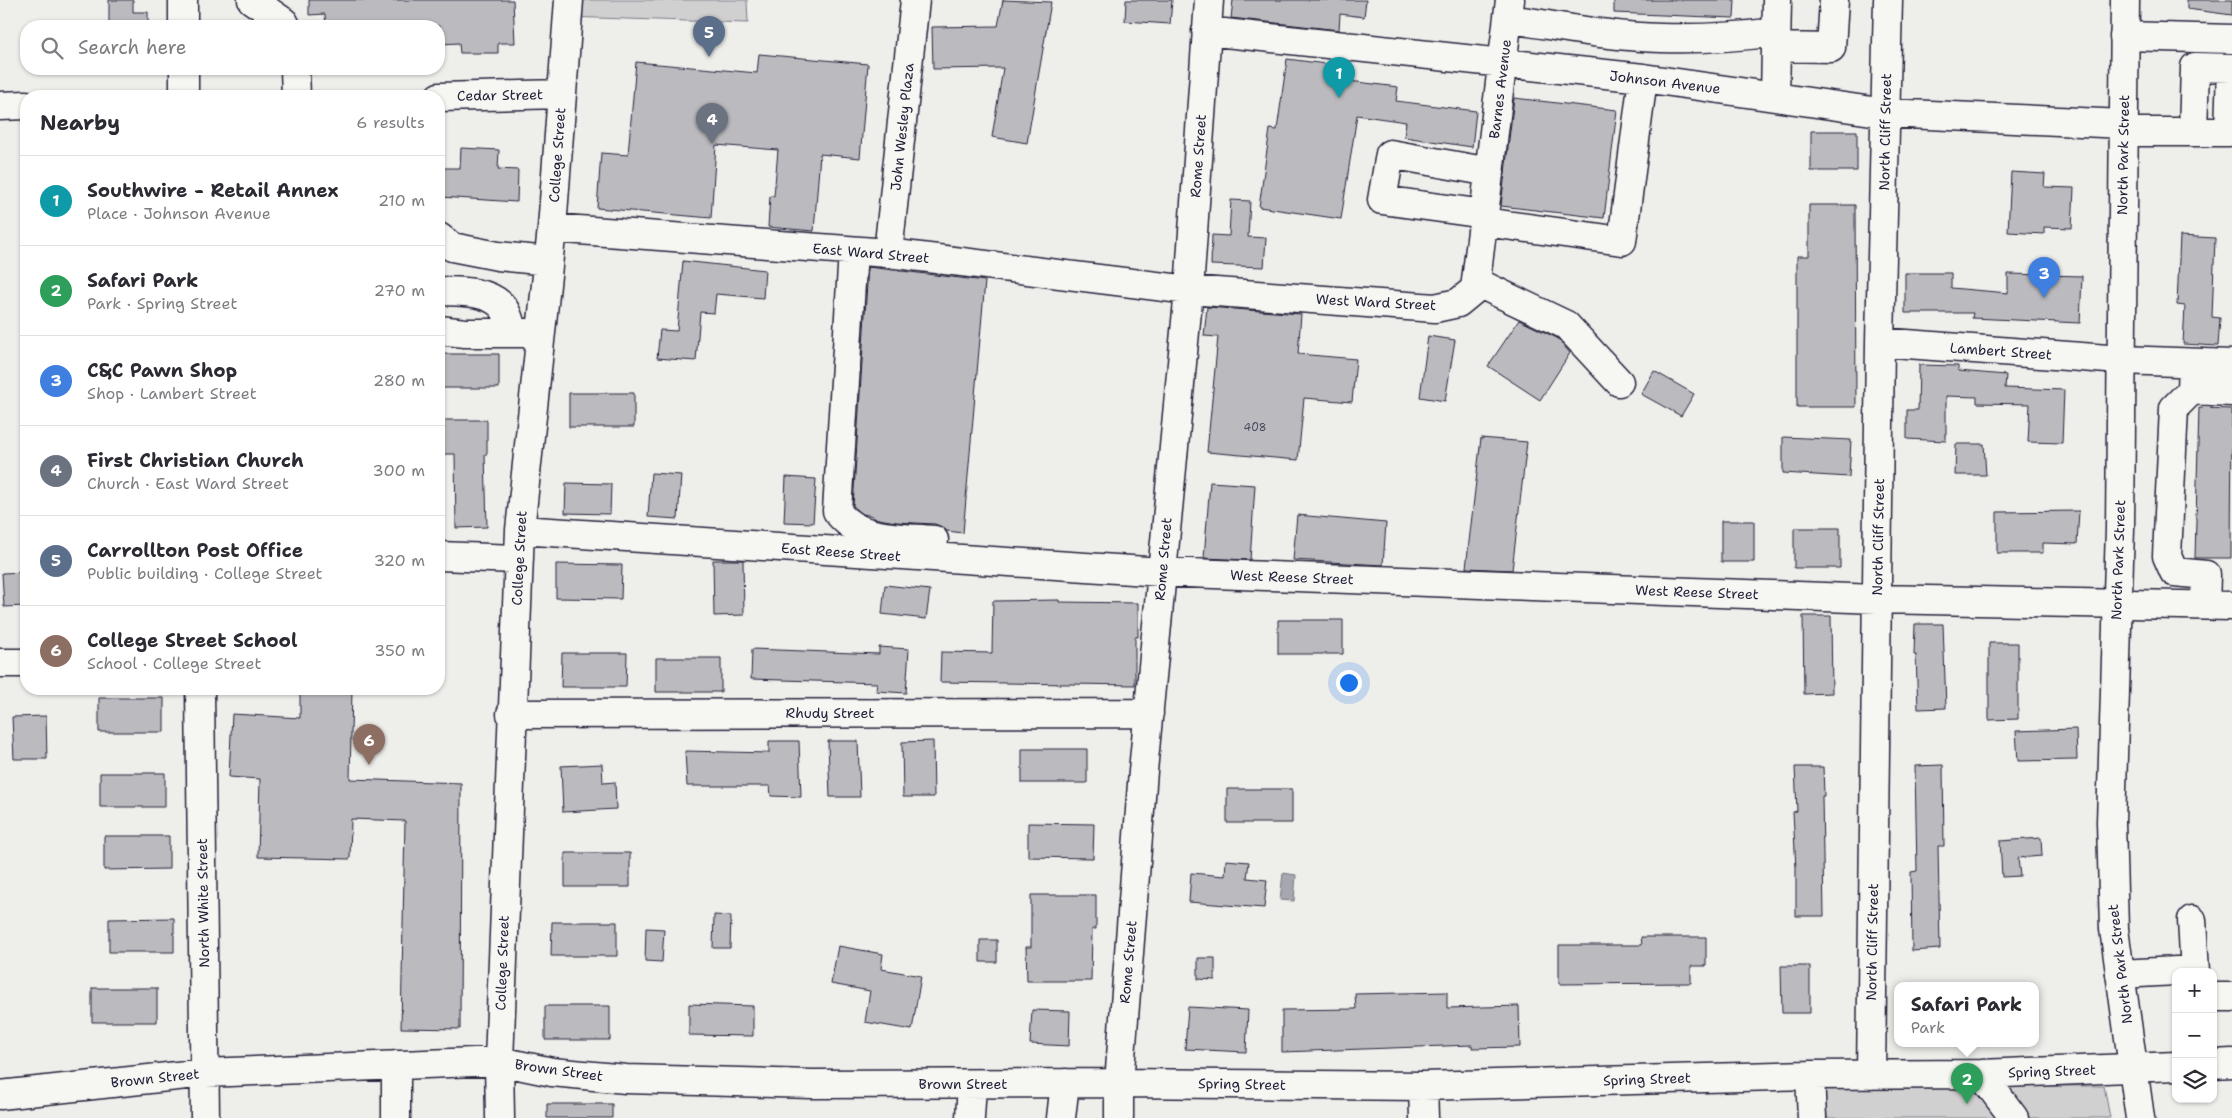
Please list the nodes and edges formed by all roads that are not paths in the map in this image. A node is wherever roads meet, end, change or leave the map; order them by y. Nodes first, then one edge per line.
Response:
1 (183, 0) edge
2 (252, 0) edge
3 (569, 0) edge
4 (915, 0) edge
5 (1209, 0) edge
6 (1777, 0) edge
7 (1834, 0) edge
8 (1888, 0) edge
9 (2125, 0) edge
10 (1509, 9) edge
11 (184, 20) edge
12 (281, 20) edge
13 (1206, 31) junction
14 (2124, 36) junction
15 (2202, 38) junction
16 (2232, 39) edge
17 (1776, 40) junction
18 (1503, 64) junction
19 (2201, 68) junction
20 (2232, 68) edge
21 (184, 75) edge
22 (294, 75) edge
23 (1643, 78) junction
24 (184, 90) edge
25 (296, 90) edge
26 (562, 94) junction
27 (1774, 96) junction
28 (445, 97) edge
29 (20, 105) edge
30 (0, 106) edge
31 (1886, 113) junction
32 (2124, 128) junction
33 (2193, 132) junction
34 (1490, 175) junction
35 (1484, 218) junction
36 (552, 228) junction
37 (445, 241) edge
38 (853, 251) junction
39 (888, 253) junction
40 (548, 262) junction
41 (1476, 282) junction
42 (1189, 290) junction
43 (445, 292) edge
44 (445, 331) edge
45 (513, 333) junction
46 (541, 333) junction
47 (1880, 342) junction
48 (2122, 360) junction
49 (2193, 363) junction
50 (2232, 364) edge
51 (1619, 382) dead end
52 (2192, 390) junction
53 (2232, 392) edge
54 (520, 530) junction
55 (956, 542) dead end
56 (445, 556) edge
57 (519, 559) junction
58 (1162, 572) junction
59 (1877, 599) junction
60 (2117, 604) junction
61 (2205, 605) junction
62 (2232, 606) edge
63 (0, 663) edge
64 (20, 663) edge
65 (200, 695) edge
66 (1149, 713) junction
67 (511, 714) junction
68 (2192, 920) dead end
69 (2195, 968) edge
70 (2172, 972) edge
71 (2120, 974) junction
72 (2217, 997) edge
73 (2232, 997) edge
74 (498, 1061) junction
75 (2232, 1063) edge
76 (2217, 1064) edge
77 (396, 1065) junction
78 (2172, 1066) edge
79 (2133, 1068) junction
80 (205, 1073) junction
81 (1980, 1074) junction
82 (1810, 1075) junction
83 (1870, 1075) junction
84 (1065, 1083) junction
85 (1119, 1083) junction
86 (972, 1084) junction
87 (1423, 1086) junction
88 (0, 1095) edge
89 (205, 1118) edge
90 (396, 1118) edge
91 (500, 1118) edge
92 (970, 1118) edge
93 (1061, 1118) edge
94 (1119, 1118) edge
95 (1424, 1118) edge
96 (1812, 1118) edge
97 (2014, 1118) edge
98 (2140, 1118) edge

1 - 11 street
2 - 12 street
3 - 26 street, College Street
4 - 39 street, John Wesley Plaza
5 - 13 street, Rome Street
6 - 17 street
7 - 17 street
8 - 31 street, North Cliff Street
9 - 14 street, North Park Street
10 - 17 street
10 - 18 street, Barnes Avenue
13 - 18 street, Johnson Avenue
13 - 42 street, Rome Street
14 - 15 street
14 - 32 street, North Park Street
15 - 16 street
15 - 19 street
17 - 27 street
18 - 23 street, Johnson Avenue
18 - 34 street, Barnes Avenue
19 - 20 street
19 - 33 street
20 - 33 street, Johnson Avenue
21 - 24 street
22 - 25 street
23 - 27 street, Johnson Avenue
23 - 35 street
26 - 28 street, Cedar Street
26 - 36 street, College Street
27 - 31 street, Johnson Avenue
29 - 30 street
31 - 32 street, Johnson Avenue
31 - 47 street, North Cliff Street
32 - 33 street, Johnson Avenue
32 - 48 street, North Park Street
34 - 35 street
34 - 35 street
35 - 41 street
36 - 38 street, East Ward Street
36 - 40 street, College Street
37 - 40 street
38 - 39 street, East Ward Street
38 - 55 street
39 - 42 street, East Ward Street
40 - 46 street, College Street
41 - 42 street, West Ward Street
41 - 51 street
42 - 58 street, Rome Street
43 - 45 street
44 - 45 street
45 - 46 street
46 - 54 street, College Street
47 - 48 street, Lambert Street
47 - 59 street, North Cliff Street
48 - 49 street, Lambert Street
48 - 60 street, North Park Street
49 - 50 street, Lambert Street
49 - 52 street
52 - 53 street
52 - 61 street
54 - 57 street, College Street
54 - 58 street, East Reese Street
56 - 57 street
57 - 67 street, College Street
58 - 59 street, West Reese Street
58 - 66 street, Rome Street
59 - 60 street, West Reese Street
59 - 83 street, North Cliff Street
60 - 61 street, West Reese Street
60 - 71 street, North Park Street
61 - 62 street, West Reese Street
63 - 64 street
65 - 80 street, North White Street
66 - 67 street, Rhudy Street
66 - 85 street, Rome Street
67 - 74 street, College Street
68 - 69 street
70 - 71 street
71 - 79 street, North Park Street
72 - 73 street
74 - 77 street, Brown Street
74 - 86 street, Brown Street
74 - 91 street, College Street
75 - 76 street
77 - 80 street, Brown Street
77 - 90 street
78 - 79 street, Spring Street
79 - 81 street, Spring Street
79 - 98 street, North Park Street
80 - 88 street, Brown Street
80 - 89 street, North White Street
81 - 83 street, Spring Street
81 - 97 street
82 - 83 street, Spring Street
82 - 87 street, Spring Street
82 - 96 street
84 - 85 street, Brown Street
84 - 86 street, Brown Street
84 - 93 street
85 - 87 street, Spring Street
85 - 94 street, Rome Street
86 - 92 street
87 - 95 street

